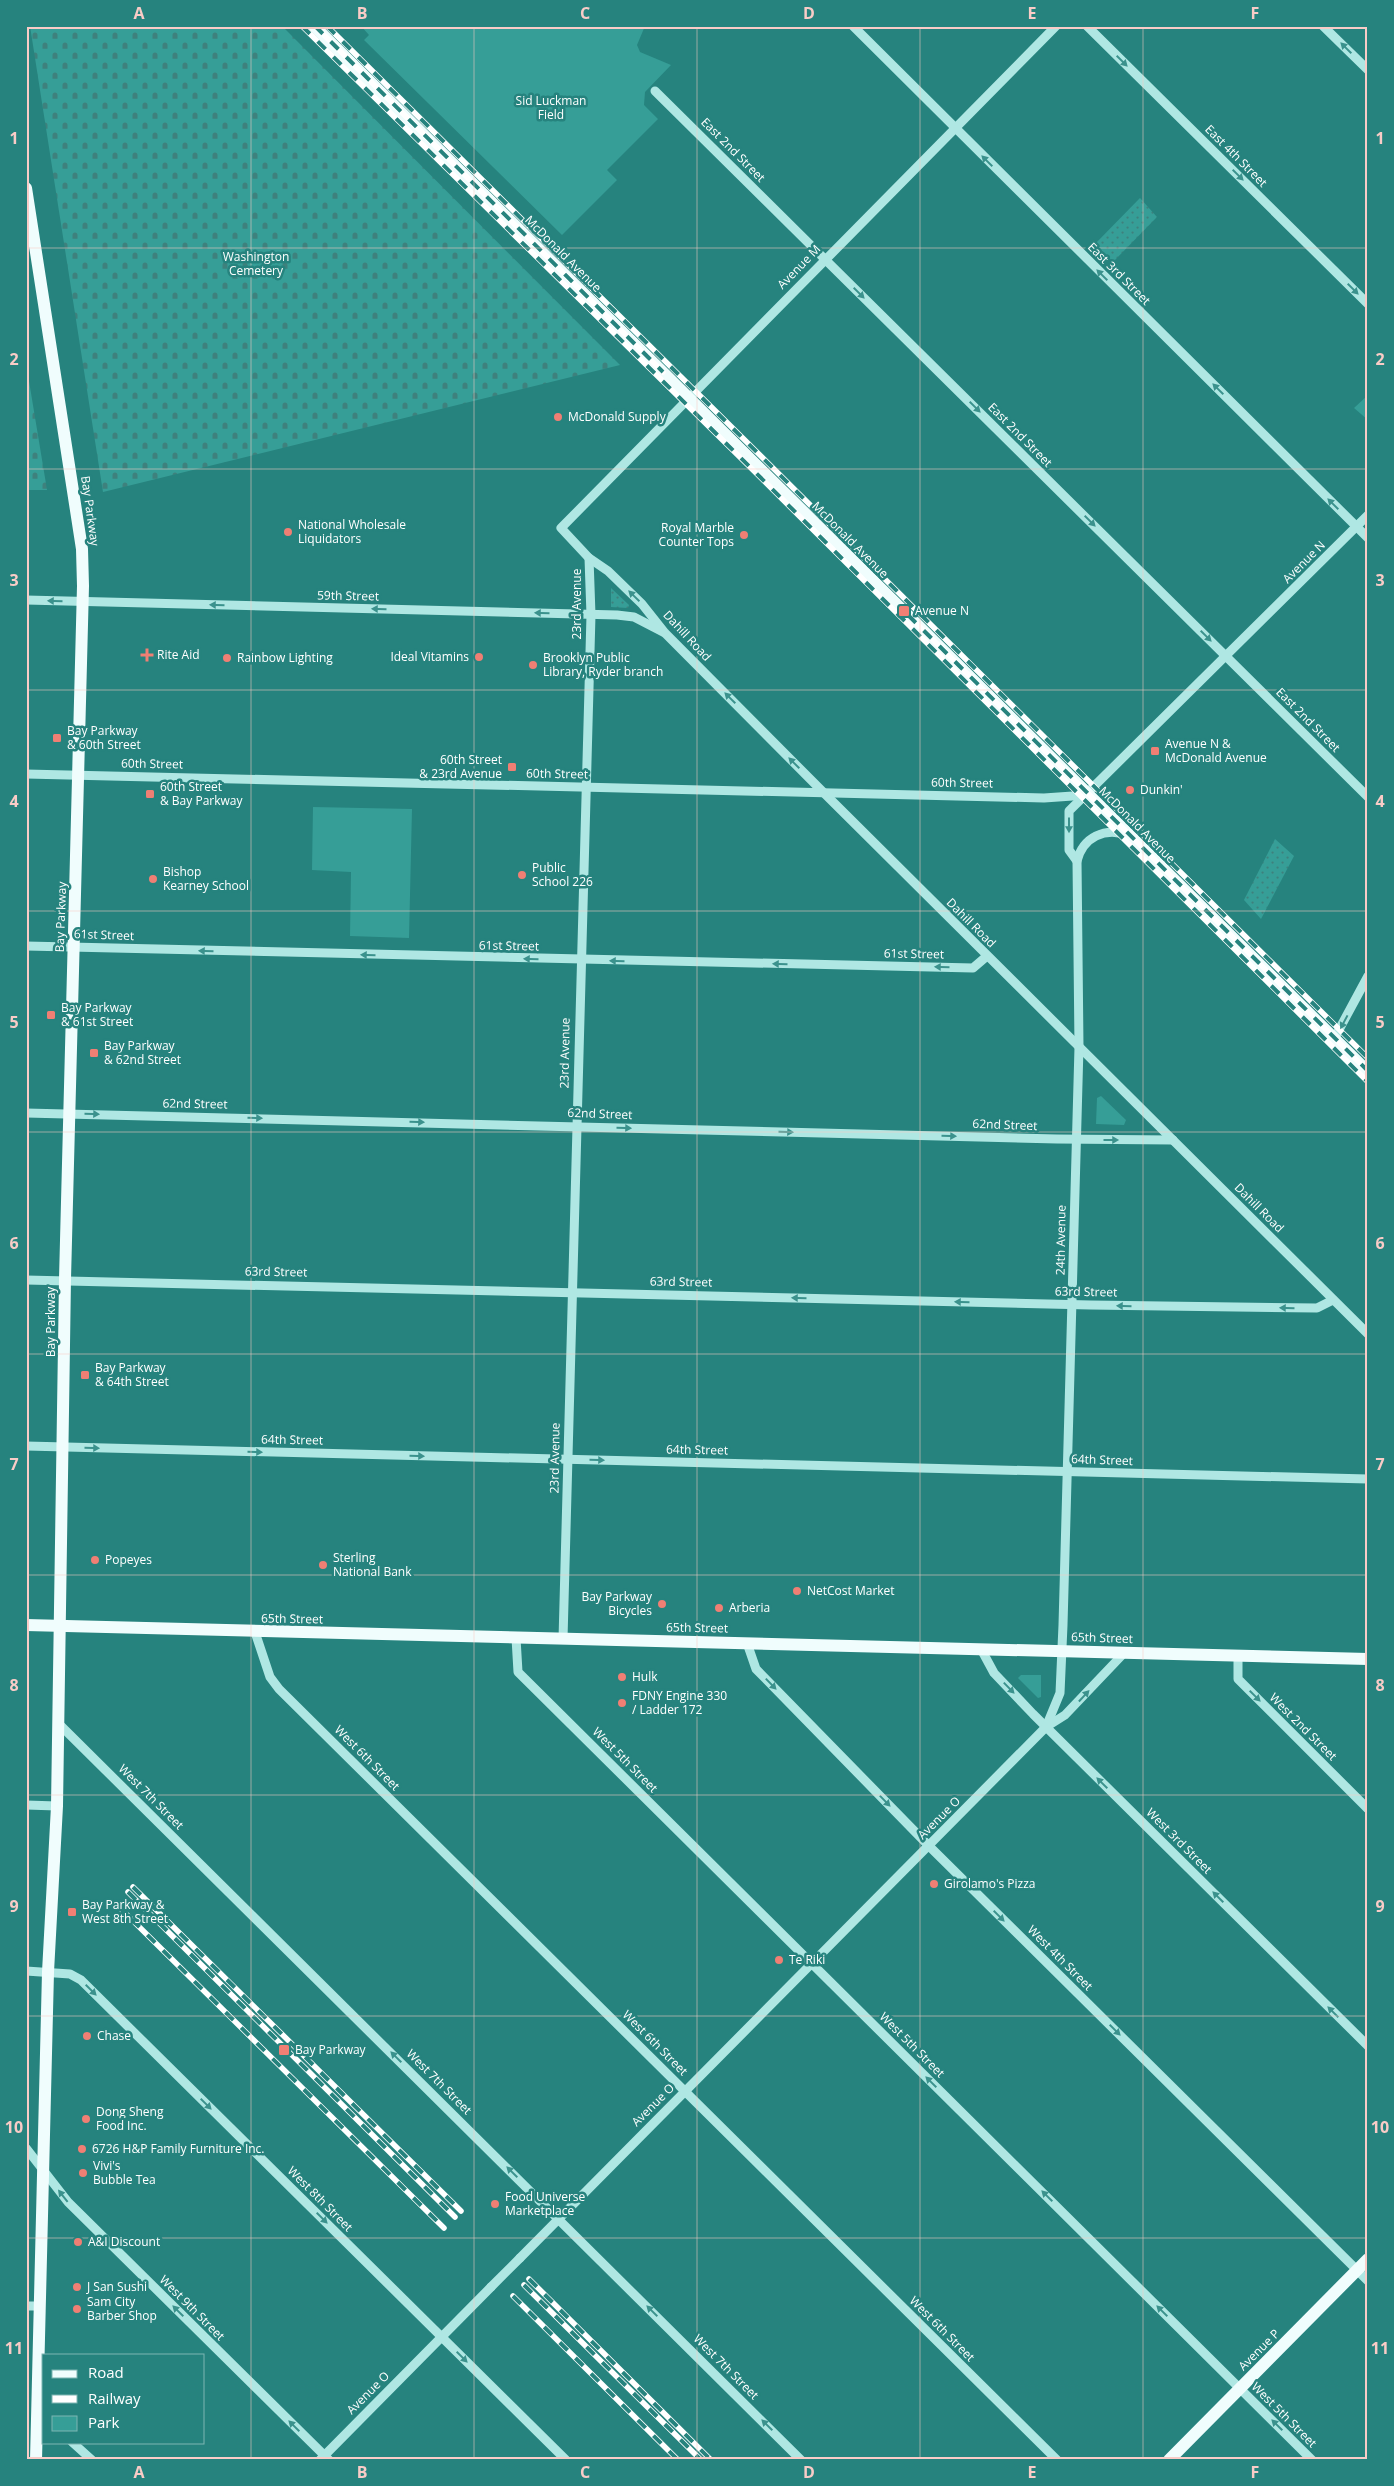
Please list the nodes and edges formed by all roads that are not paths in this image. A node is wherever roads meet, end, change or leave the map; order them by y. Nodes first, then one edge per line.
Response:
1 (314, 26) edge
2 (853, 26) edge
3 (1056, 26) edge
4 (1088, 26) edge
5 (1323, 26) edge
6 (1368, 70) edge
7 (655, 91) dead end
8 (954, 128) junction
9 (26, 188) edge
10 (825, 258) junction
11 (1368, 304) edge
12 (689, 398) junction
13 (1368, 515) edge
14 (1356, 526) junction
15 (561, 528) joint
16 (1368, 538) edge
17 (589, 558) junction
18 (26, 600) edge
19 (82, 602) junction
20 (591, 615) junction
21 (665, 634) junction
22 (1227, 657) junction
23 (26, 774) edge
24 (78, 775) junction
25 (585, 787) junction
26 (824, 793) junction
27 (1087, 795) junction
28 (1368, 797) edge
29 (1128, 835) junction
30 (1076, 860) junction
31 (26, 946) edge
32 (74, 946) junction
33 (987, 956) junction
34 (580, 960) junction
35 (1368, 976) edge
36 (1334, 1039) junction
37 (1079, 1047) junction
38 (1368, 1072) edge
39 (26, 1112) edge
40 (70, 1113) junction
41 (575, 1126) junction
42 (1076, 1140) junction
43 (1173, 1140) junction
44 (65, 1279) junction
45 (26, 1280) edge
46 (571, 1292) junction
47 (1333, 1300) junction
48 (1071, 1305) junction
49 (1368, 1334) edge
50 (26, 1446) edge
51 (63, 1447) junction
52 (567, 1460) junction
53 (1067, 1472) junction
54 (1368, 1479) edge
55 (26, 1625) edge
56 (58, 1626) junction
57 (256, 1632) junction
58 (516, 1638) junction
59 (563, 1639) junction
60 (748, 1643) junction
61 (981, 1649) junction
62 (1062, 1651) junction
63 (1125, 1652) junction
64 (1238, 1655) junction
65 (1368, 1659) edge
66 (58, 1723) junction
67 (1046, 1727) junction
68 (26, 1806) edge
69 (57, 1806) junction
70 (1368, 1809) edge
71 (929, 1846) junction
72 (812, 1964) junction
73 (26, 1971) edge
74 (48, 1972) junction
75 (1368, 2046) edge
76 (685, 2091) junction
77 (26, 2148) edge
78 (43, 2170) junction
79 (559, 2218) junction
80 (1368, 2259) edge
81 (1357, 2270) junction
82 (1368, 2281) edge
83 (26, 2306) edge
84 (40, 2306) junction
85 (442, 2337) junction
86 (1240, 2388) junction
87 (40, 2423) edge
88 (74, 2444) edge
89 (324, 2458) edge
90 (36, 2460) edge
91 (92, 2460) edge
92 (566, 2460) edge
93 (801, 2460) edge
94 (1057, 2460) edge
95 (1169, 2460) edge
96 (1312, 2460) edge

1 - 12 main road, McDonald Avenue
2 - 8 street, East 3rd Street
3 - 8 street, Avenue M
4 -> 11 street, East 4th Street
6 -> 5 street
7 - 10 street, East 2nd Street
8 - 10 street, Avenue M
14 -> 8 street, East 3rd Street
9 - 19 main road, Bay Parkway
10 - 12 street, Avenue M
10 -> 22 street, East 2nd Street
12 - 15 street, Avenue M
12 - 27 main road, McDonald Avenue
13 - 14 street, Avenue N
14 - 16 street, East 3rd Street
14 - 22 street, Avenue N
15 - 17 street, Dahill Road
17 - 20 street, 23rd Avenue
21 -> 17 street, Dahill Road
19 -> 18 street, 59th Street
20 -> 19 street, 59th Street
19 - 24 main road, Bay Parkway
20 - 21 street, 59th Street
20 - 25 street, 23rd Avenue
26 -> 21 street, Dahill Road
22 - 27 street, Avenue N
22 - 28 street, East 2nd Street
23 - 24 street, 60th Street
24 - 25 street, 60th Street
24 - 32 main road, Bay Parkway
25 - 26 street, 60th Street
25 - 34 street, 23rd Avenue
26 - 27 street, 60th Street
26 - 33 street, Dahill Road
27 - 29 main road, McDonald Avenue
27 -> 30 street, 24th Avenue
29 - 30 street
29 - 36 main road, McDonald Avenue
30 - 37 street, 24th Avenue
31 - 32 street, 61st Street
34 -> 32 street, 61st Street
32 - 40 main road, Bay Parkway
33 -> 34 street, 61st Street
33 - 37 street, Dahill Road
34 - 41 street, 23rd Avenue
35 -> 36 street
36 - 38 main road, McDonald Avenue
37 - 42 street, 24th Avenue
37 - 43 street, Dahill Road
39 - 40 street, 62nd Street
40 -> 41 street, 62nd Street
40 - 44 main road, Bay Parkway
41 -> 42 street, 62nd Street
41 - 46 street, 23rd Avenue
42 -> 43 street, 62nd Street
42 - 48 street, 24th Avenue
43 - 47 street, Dahill Road
44 - 45 street, 63rd Street
44 - 46 street, 63rd Street
44 - 51 main road, Bay Parkway
48 -> 46 street, 63rd Street
46 - 52 street, 23rd Avenue
47 -> 48 street, 63rd Street
47 - 49 street, Dahill Road
48 - 53 street, 24th Avenue
50 - 51 street, 64th Street
51 -> 52 street, 64th Street
51 - 56 main road, Bay Parkway
52 -> 53 street, 64th Street
52 - 59 street, 23rd Avenue
53 - 54 street, 64th Street
53 - 62 street, 24th Avenue
55 - 56 main road, 65th Street
56 - 57 main road, 65th Street
56 - 66 main road, Bay Parkway
57 - 58 main road, 65th Street
57 - 76 street, West 6th Street
58 - 59 main road, 65th Street
58 - 72 street, West 5th Street
59 - 60 main road, 65th Street
60 - 61 main road, 65th Street
60 -> 71 street, West 4th Street
61 - 62 main road, 65th Street
61 -> 67 street, West 3rd Street
62 - 63 main road, 65th Street
62 - 67 street, Avenue O
63 - 64 main road, 65th Street
67 -> 63 street, Avenue O
64 - 65 main road, 65th Street
64 -> 70 street, West 2nd Street
66 - 69 main road, Bay Parkway
79 -> 66 street, West 7th Street
67 - 71 street, Avenue O
75 -> 67 street, West 3rd Street
68 - 69 street
69 - 74 main road, Bay Parkway
71 - 72 street, Avenue O
71 -> 81 street, West 4th Street
72 - 76 street, Avenue O
86 -> 72 street, West 5th Street
73 - 74 street, West 8th Street
74 - 78 main road, Bay Parkway
74 -> 85 street, West 8th Street
76 - 79 street, Avenue O
76 - 94 street, West 6th Street
77 - 78 street, West 9th Street
78 - 84 main road, Bay Parkway
89 -> 78 street, West 9th Street
79 - 85 street, Avenue O, bridge
93 -> 79 street, West 7th Street
80 - 81 main road, Avenue P
81 - 82 street, West 4th Street
81 - 86 main road, Avenue P
83 - 84 street
84 - 87 main road, Bay Parkway
85 - 89 street, Avenue O
85 -> 92 street, West 8th Street
86 - 95 main road, Avenue P
96 -> 86 street, West 5th Street
87 - 90 main road, Bay Parkway
88 - 91 street

